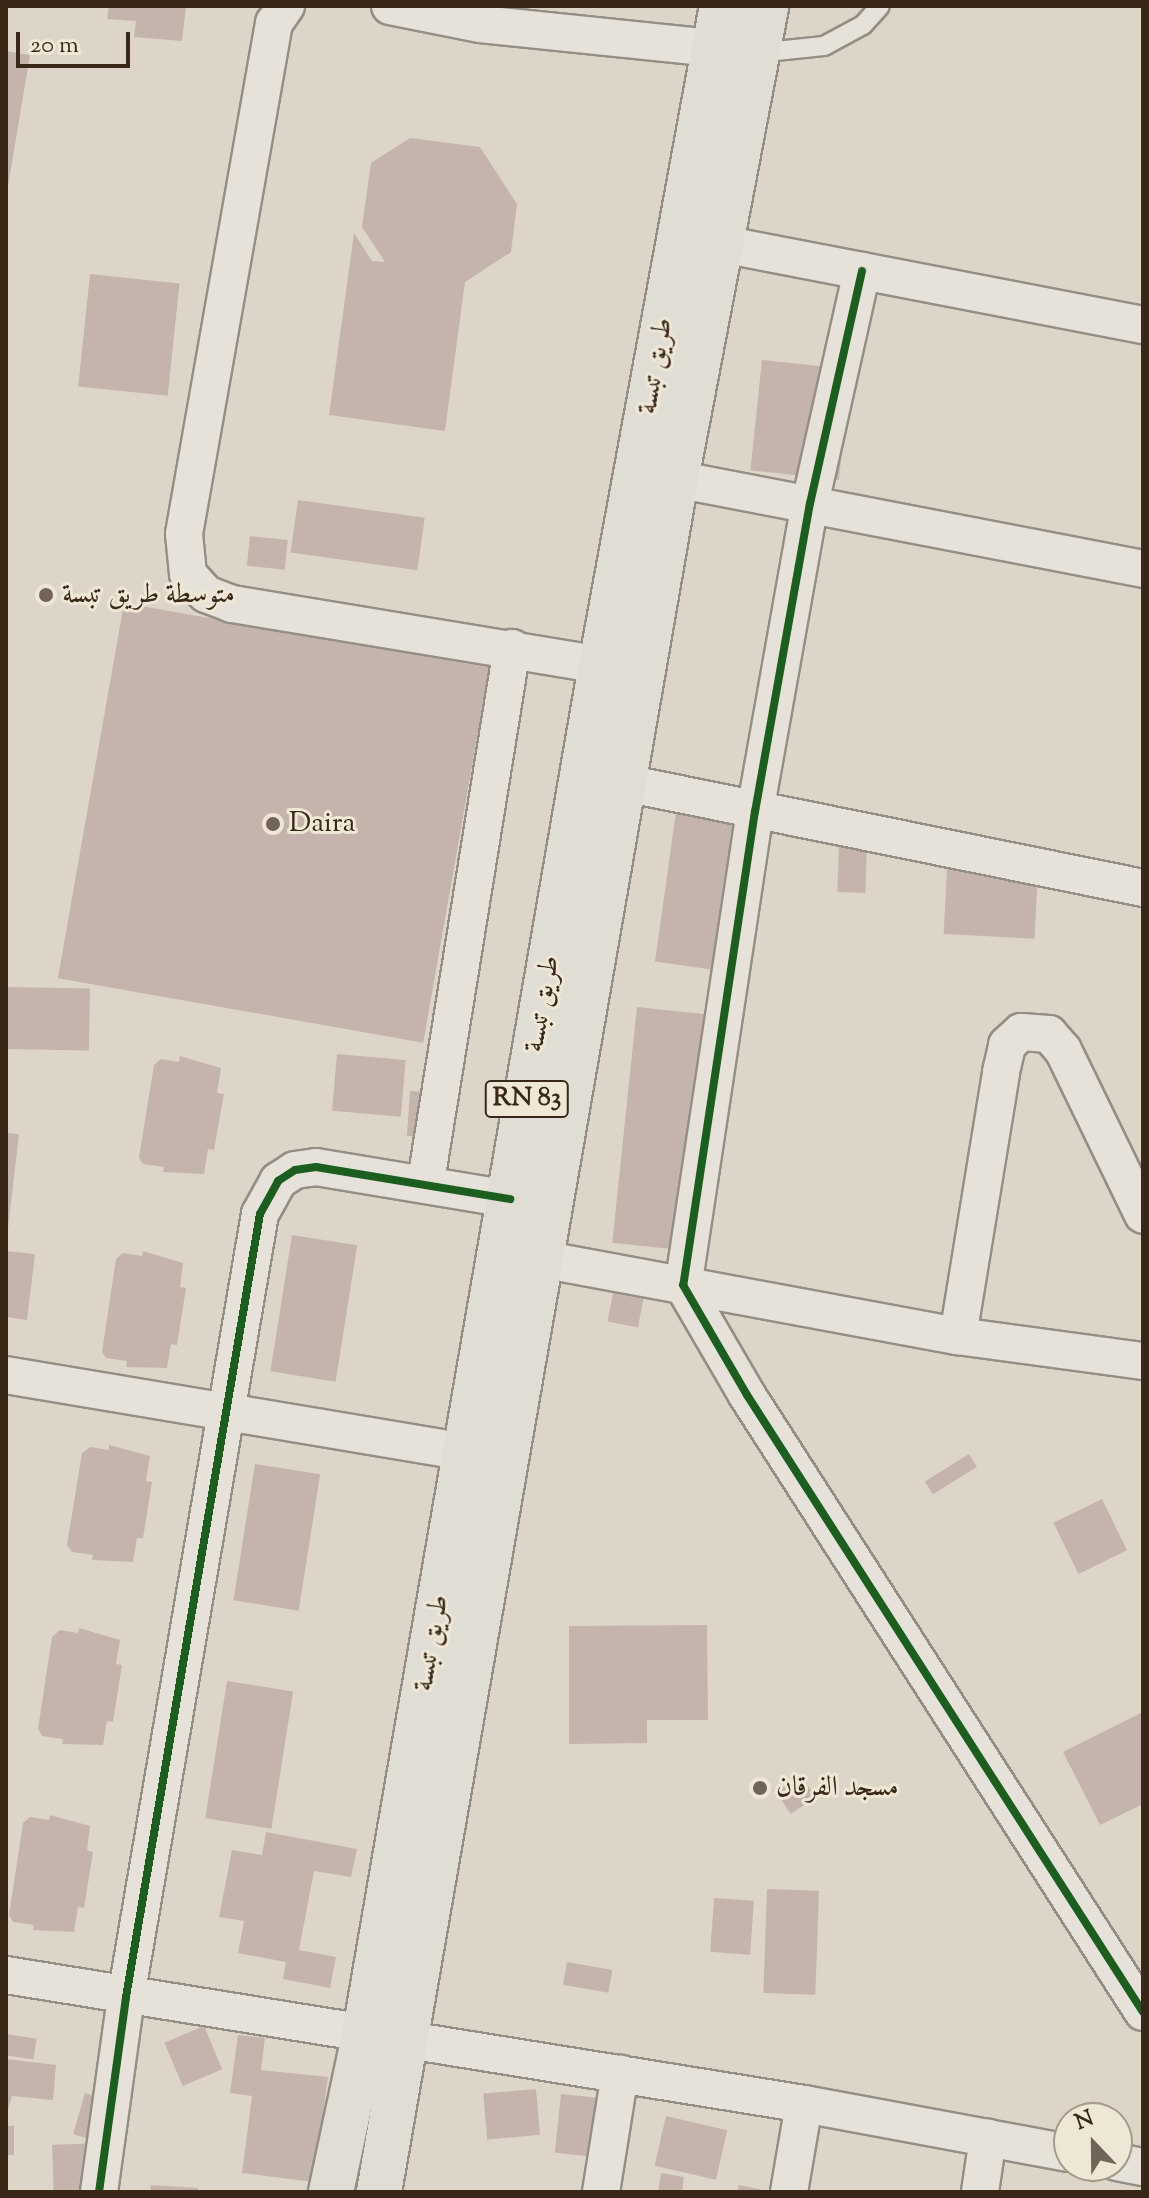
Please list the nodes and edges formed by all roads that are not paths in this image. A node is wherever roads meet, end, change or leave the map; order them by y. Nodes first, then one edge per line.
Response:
1 (286, 6) edge
2 (390, 6) edge
3 (722, 6) edge
4 (766, 6) edge
5 (880, 6) edge
6 (736, 51) junction
7 (722, 244) junction
8 (862, 271) junction
9 (1143, 325) edge
10 (676, 479) junction
11 (810, 503) junction
12 (1143, 569) edge
13 (512, 648) junction
14 (601, 665) junction
15 (644, 672) junction
16 (625, 783) junction
17 (755, 811) junction
18 (1143, 888) edge
19 (426, 1181) junction
20 (510, 1199) junction
21 (1143, 1215) edge
22 (541, 1259) junction
23 (683, 1285) junction
24 (958, 1336) junction
25 (1143, 1361) edge
26 (6, 1375) edge
27 (225, 1411) junction
28 (465, 1452) junction
29 (6, 1975) edge
30 (126, 1997) junction
31 (1143, 2012) edge
32 (365, 2032) junction
33 (409, 2039) junction
34 (620, 2074) junction
35 (804, 2104) junction
36 (988, 2138) junction
37 (1053, 2150) edge
38 (99, 2192) edge
39 (331, 2192) edge
40 (379, 2192) edge
41 (601, 2192) edge
42 (789, 2192) edge
43 (980, 2192) edge

1 - 13 street
2 - 6 street
3 - 6 main road, طريق تبسة / RN 83
4 - 6 main road, طريق تبسة / RN 83
5 - 6 lane
6 - 7 main road, طريق تبسة / RN 83
6 - 14 main road, طريق تبسة / RN 83
7 - 8 street
7 - 10 main road, طريق تبسة / RN 83
8 - 9 street
8 - 11 street
10 - 11 street
10 - 15 main road, طريق تبسة / RN 83
11 - 12 street
11 - 17 street
13 - 14 street
13 - 19 street
14 - 15 street
14 - 20 main road, طريق تبسة / RN 83
15 - 16 main road, طريق تبسة / RN 83
16 - 17 street
16 - 22 main road, طريق تبسة / RN 83
17 - 18 street
17 - 23 street
19 - 20 street
19 - 27 street
20 - 28 main road, طريق تبسة / RN 83
21 - 24 street
22 - 23 street
22 - 33 main road, طريق تبسة / RN 83
23 - 24 street
23 - 31 street
24 - 25 street
26 - 27 street
27 - 28 street
27 - 30 street
28 - 32 main road, طريق تبسة / RN 83
29 - 30 street
30 - 32 street
30 - 38 street
32 - 33 street
32 - 39 main road, طريق تبسة / RN 83
33 - 34 street
33 - 40 main road, طريق تبسة / RN 83
34 - 35 street
34 - 41 street
35 - 36 street
35 - 42 street
36 - 37 street
36 - 43 street

